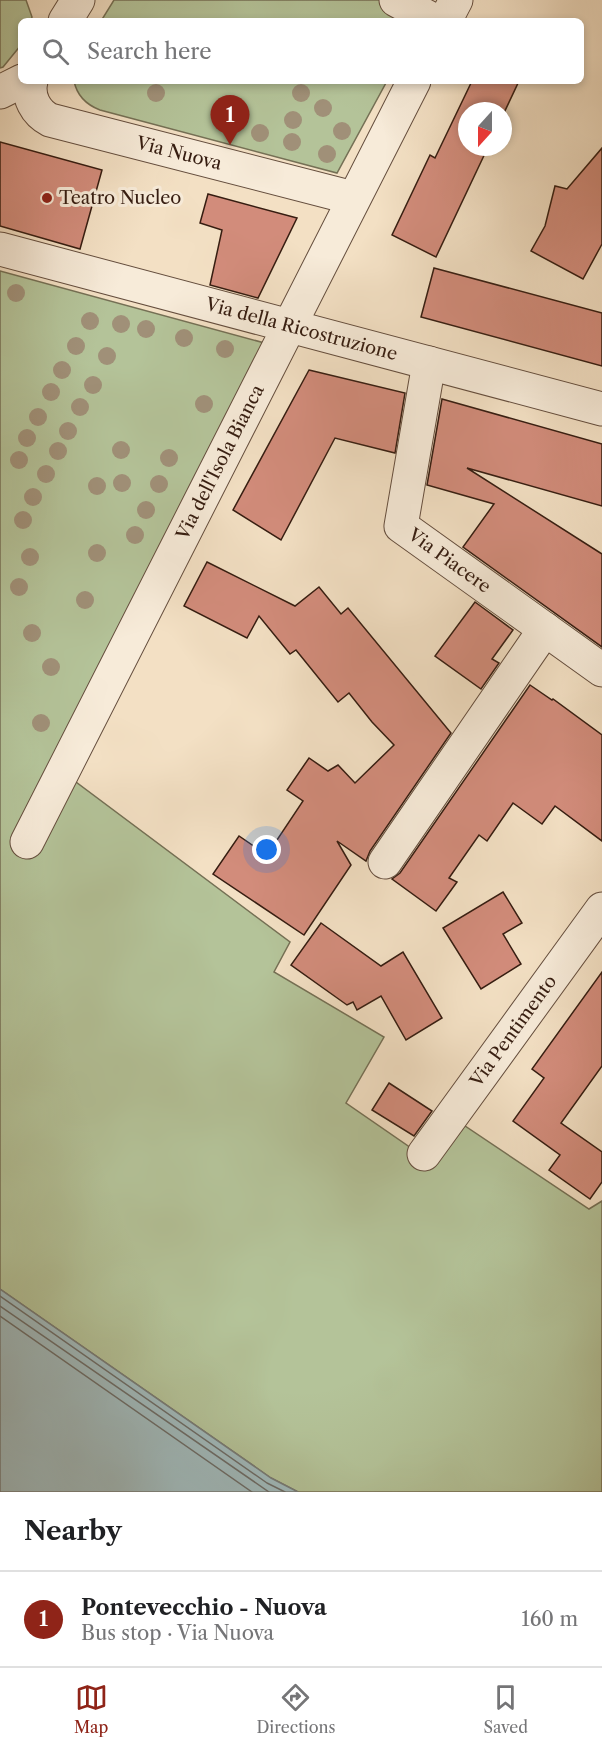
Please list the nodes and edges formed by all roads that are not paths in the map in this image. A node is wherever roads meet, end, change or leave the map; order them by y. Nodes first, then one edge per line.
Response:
1 (78, 0) edge
2 (396, 0) edge
3 (456, 0) edge
4 (67, 18) edge
5 (429, 18) edge
6 (447, 18) edge
7 (18, 83) edge
8 (31, 84) edge
9 (412, 84) edge
10 (0, 92) edge
11 (353, 198) junction
12 (0, 249) edge
13 (290, 327) junction
14 (429, 363) junction
15 (602, 409) edge
16 (545, 629) junction
17 (602, 670) edge
18 (27, 842) dead end
19 (385, 862) dead end
20 (602, 909) edge
21 (424, 1155) dead end

1 - 4 street
2 - 5 street
3 - 6 street
7 - 10 street
8 - 11 street, Via Nuova
9 - 11 street, Via dell'Isola Bianca
11 - 13 street, Via dell'Isola Bianca
12 - 13 street, Via della Ricostruzione
13 - 14 street, Via della Ricostruzione
13 - 18 street, Via dell'Isola Bianca
14 - 15 street, Via della Ricostruzione
14 - 16 street, Via Piacere
16 - 17 street, Via Piacere
16 - 19 street
20 - 21 street, Via Pentimento

